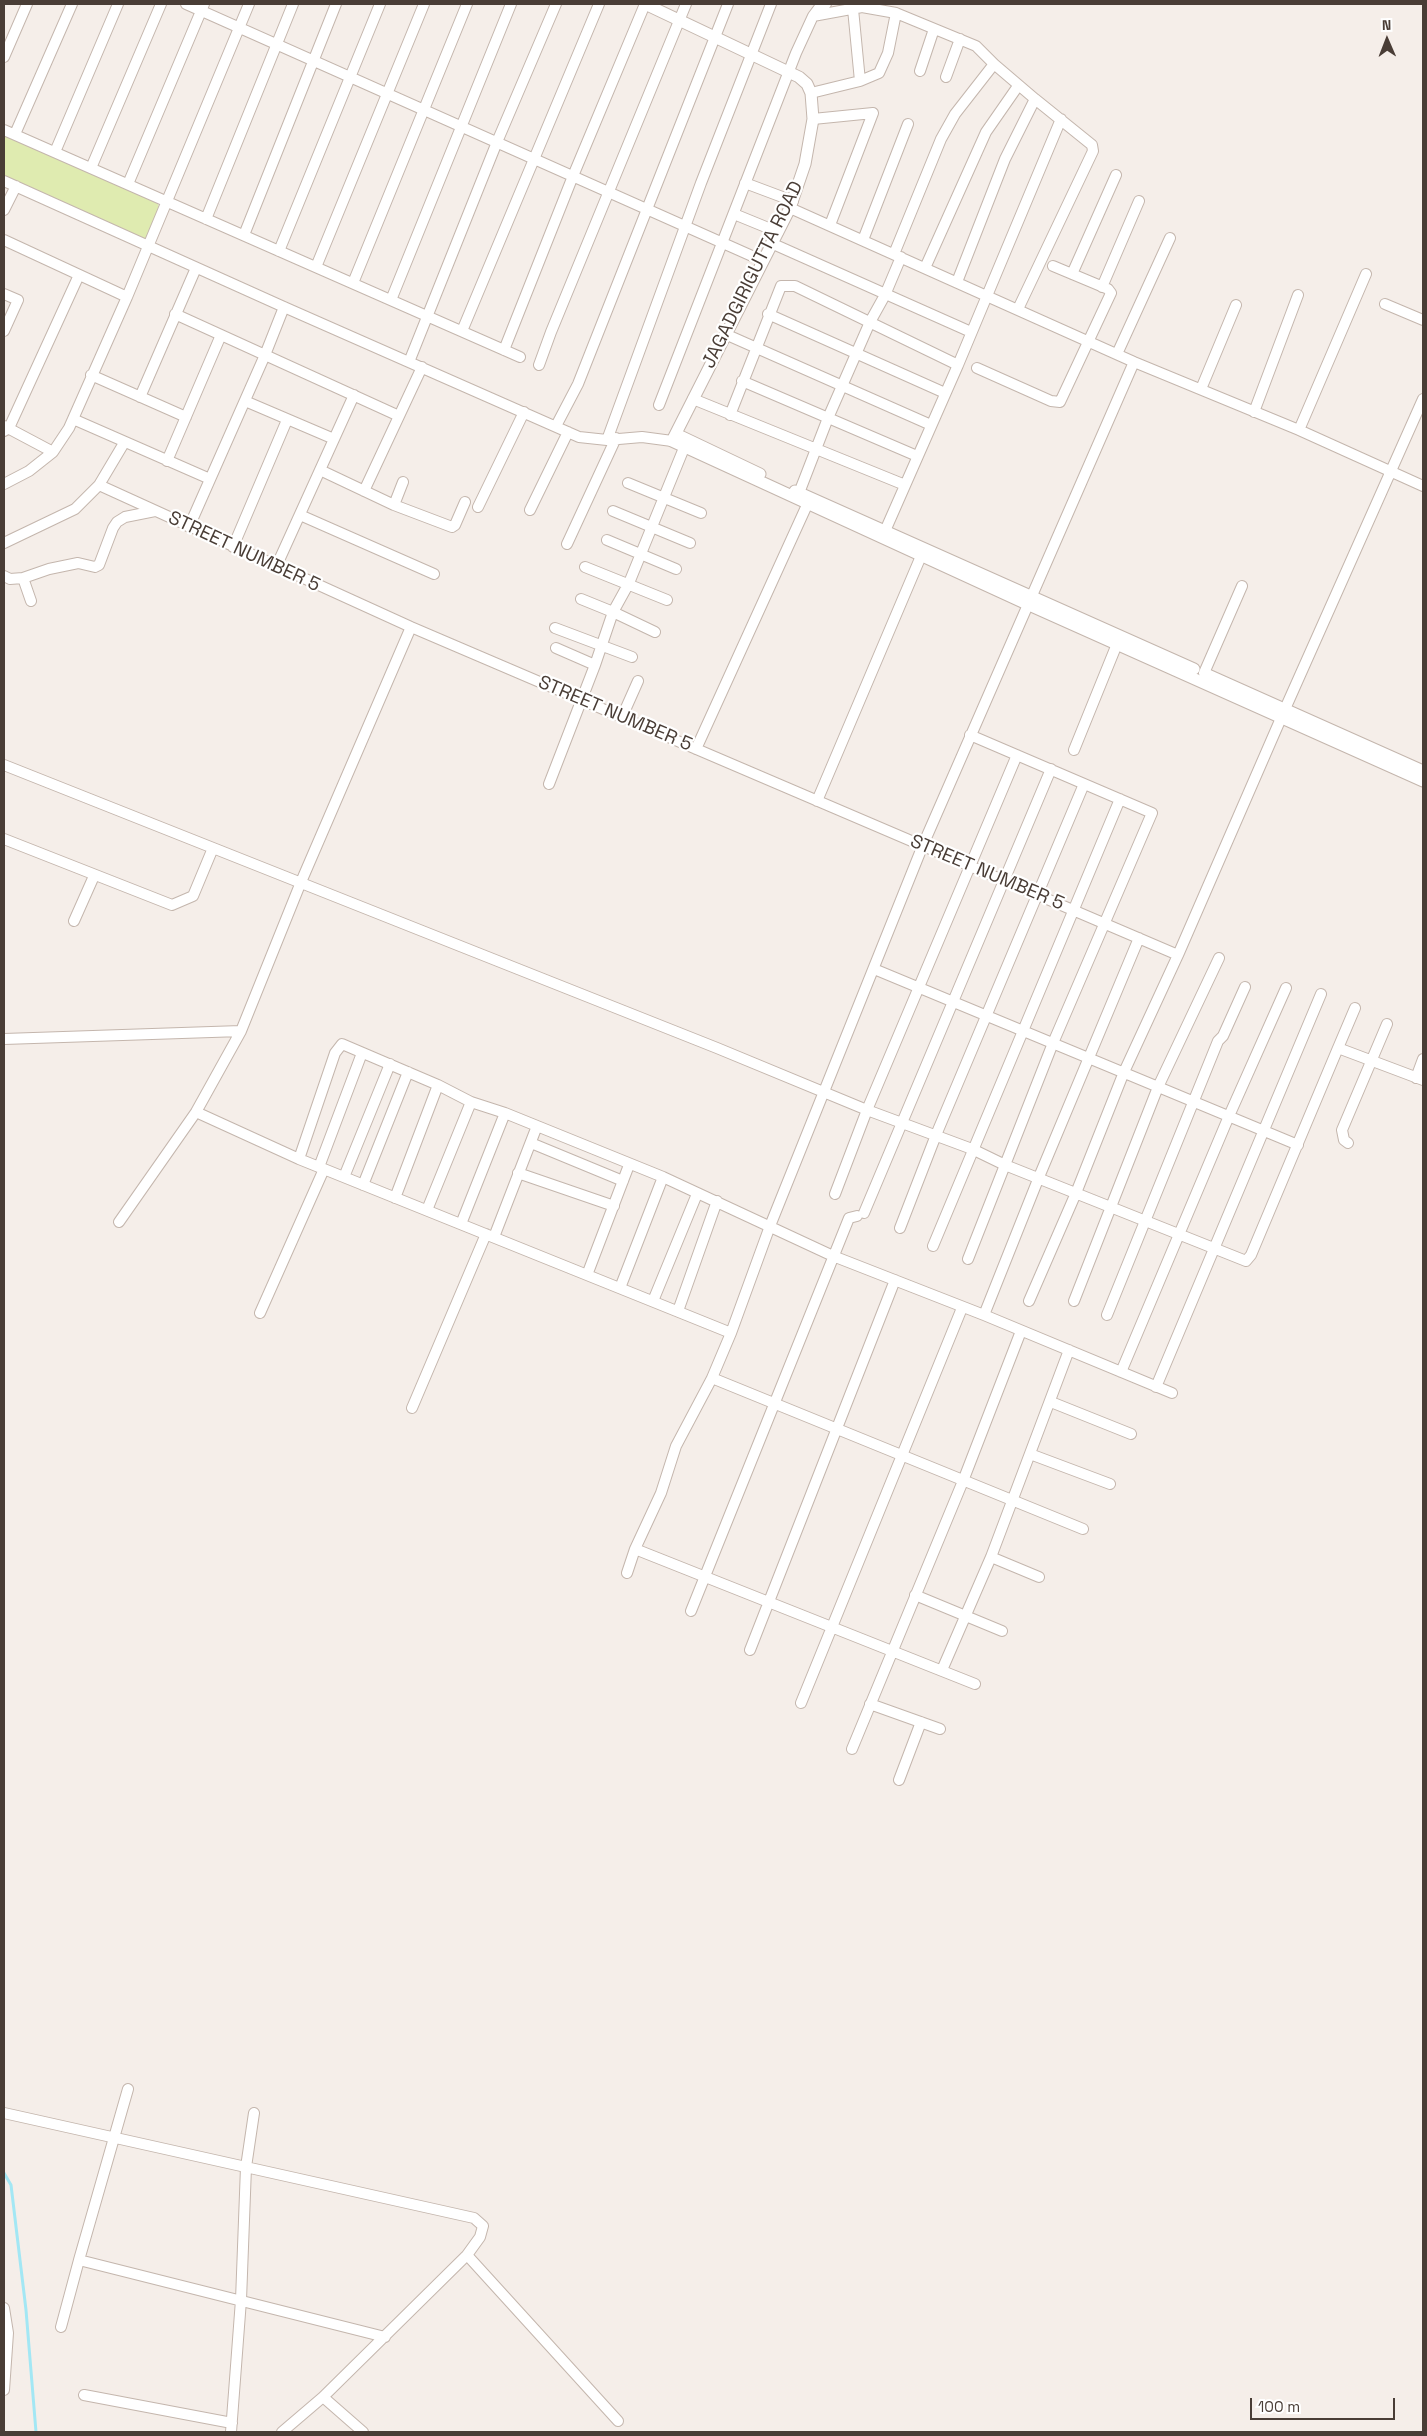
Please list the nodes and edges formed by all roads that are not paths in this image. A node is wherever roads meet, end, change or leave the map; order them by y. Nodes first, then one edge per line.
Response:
1 (27, 4) edge
2 (72, 4) edge
3 (118, 4) edge
4 (161, 4) edge
5 (186, 4) edge
6 (249, 4) edge
7 (293, 4) edge
8 (336, 4) edge
9 (380, 4) edge
10 (424, 4) edge
11 (467, 4) edge
12 (511, 4) edge
13 (556, 4) edge
14 (599, 4) edge
15 (645, 4) edge
16 (686, 4) edge
17 (728, 4) edge
18 (771, 4) edge
19 (826, 4) edge
20 (203, 7) edge
21 (853, 9) junction
22 (896, 13) junction
23 (813, 16) junction
24 (679, 21) junction
25 (239, 27) junction
26 (934, 29) junction
27 (715, 36) junction
28 (960, 39) junction
29 (277, 44) junction
30 (752, 53) junction
31 (4, 57) edge
32 (313, 60) junction
33 (994, 64) junction
34 (789, 71) junction
35 (920, 71) dead end
36 (350, 77) junction
37 (946, 77) dead end
38 (860, 81) junction
39 (1018, 86) junction
40 (811, 93) junction
41 (387, 94) junction
42 (1035, 99) junction
43 (424, 110) junction
44 (813, 119) junction
45 (1061, 119) junction
46 (908, 124) dead end
47 (462, 126) junction
48 (4, 130) edge
49 (15, 134) junction
50 (497, 142) junction
51 (55, 152) junction
52 (534, 159) junction
53 (91, 168) junction
54 (1116, 175) dead end
55 (573, 176) junction
56 (4, 181) edge
57 (745, 183) junction
58 (128, 184) junction
59 (16, 186) junction
60 (608, 192) junction
61 (1139, 201) dead end
62 (166, 202) junction
63 (791, 204) junction
64 (647, 209) junction
65 (4, 210) edge
66 (734, 214) junction
67 (206, 219) junction
68 (830, 225) junction
69 (686, 227) junction
70 (778, 232) junction
71 (244, 235) junction
72 (1170, 238) dead end
73 (4, 240) edge
74 (863, 240) junction
75 (722, 243) junction
76 (771, 243) junction
77 (149, 245) junction
78 (279, 251) junction
79 (898, 255) junction
80 (761, 260) junction
81 (1054, 266) dead end
82 (316, 267) junction
83 (196, 268) junction
84 (925, 268) junction
85 (1072, 274) junction
86 (1366, 274) dead end
87 (79, 275) junction
88 (957, 282) junction
89 (353, 283) junction
90 (1102, 287) junction
91 (4, 294) edge
92 (885, 295) junction
93 (986, 295) junction
94 (1298, 295) dead end
95 (127, 297) junction
96 (391, 300) junction
97 (1385, 304) dead end
98 (1236, 305) dead end
99 (284, 307) junction
100 (1018, 309) junction
101 (175, 314) junction
102 (768, 314) junction
103 (428, 316) junction
104 (1423, 320) edge
105 (870, 322) junction
106 (4, 331) edge
107 (462, 331) junction
108 (971, 332) junction
109 (725, 334) junction
110 (221, 335) junction
111 (1089, 341) junction
112 (755, 348) junction
113 (504, 350) junction
114 (856, 353) junction
115 (1117, 354) junction
116 (265, 355) junction
117 (520, 357) dead end
118 (409, 362) junction
119 (1134, 362) junction
120 (958, 365) junction
121 (539, 366) dead end
122 (422, 367) junction
123 (977, 368) dead end
124 (91, 375) junction
125 (742, 381) junction
126 (842, 386) junction
127 (1201, 389) junction
128 (945, 393) junction
129 (354, 395) junction
130 (140, 397) junction
131 (693, 399) junction
132 (1423, 399) edge
133 (245, 401) junction
134 (659, 405) dead end
135 (524, 412) junction
136 (1254, 412) junction
137 (730, 415) junction
138 (399, 416) junction
139 (186, 417) junction
140 (828, 418) junction
141 (73, 419) junction
142 (287, 420) junction
143 (931, 425) junction
144 (556, 426) junction
145 (5, 428) edge
146 (1299, 430) junction
147 (568, 432) junction
148 (674, 438) junction
149 (334, 439) junction
150 (612, 439) junction
151 (124, 443) junction
152 (684, 448) junction
153 (816, 450) junction
154 (53, 452) junction
155 (918, 456) junction
156 (167, 461) junction
157 (320, 470) junction
158 (1391, 472) junction
159 (210, 479) junction
160 (403, 482) dead end
161 (628, 483) dead end
162 (4, 484) edge
163 (99, 485) junction
164 (905, 485) junction
165 (1423, 486) edge
166 (364, 491) junction
167 (799, 492) junction
168 (664, 498) junction
169 (465, 502) dead end
170 (394, 505) junction
171 (807, 505) junction
172 (478, 507) dead end
173 (530, 510) dead end
174 (155, 511) junction
175 (613, 511) dead end
176 (701, 513) dead end
177 (300, 515) junction
178 (652, 526) junction
179 (189, 527) junction
180 (885, 531) junction
181 (607, 540) dead end
182 (4, 543) edge
183 (690, 543) dead end
184 (567, 544) dead end
185 (233, 547) junction
186 (923, 552) junction
187 (640, 554) junction
188 (584, 567) dead end
189 (276, 568) junction
190 (676, 569) dead end
191 (434, 574) dead end
192 (4, 576) edge
193 (23, 578) junction
194 (628, 583) junction
195 (1242, 586) dead end
196 (581, 599) dead end
197 (667, 600) dead end
198 (1029, 600) junction
199 (30, 601) dead end
200 (613, 612) junction
201 (410, 627) junction
202 (555, 628) dead end
203 (654, 632) dead end
204 (1117, 644) junction
205 (602, 645) junction
206 (556, 648) dead end
207 (632, 657) dead end
208 (595, 665) junction
209 (1204, 674) junction
210 (638, 681) dead end
211 (582, 700) junction
212 (1283, 713) junction
213 (622, 717) junction
214 (970, 735) junction
215 (696, 749) junction
216 (1074, 750) dead end
217 (1017, 755) junction
218 (4, 764) edge
219 (1051, 769) junction
220 (1423, 771) edge
221 (1423, 781) edge
222 (549, 784) dead end
223 (1084, 784) junction
224 (1120, 799) junction
225 (817, 801) junction
226 (4, 839) edge
227 (923, 845) junction
228 (213, 848) junction
229 (969, 865) junction
230 (94, 876) junction
231 (1004, 881) junction
232 (300, 882) junction
233 (1038, 895) junction
234 (1072, 910) junction
235 (74, 922) dead end
236 (1105, 923) junction
237 (1139, 938) junction
238 (1178, 955) junction
239 (1219, 958) dead end
240 (874, 969) junction
241 (1245, 987) dead end
242 (919, 988) junction
243 (1286, 988) dead end
244 (1321, 994) dead end
245 (953, 1002) junction
246 (1355, 1008) dead end
247 (987, 1016) junction
248 (1387, 1024) dead end
249 (1021, 1030) junction
250 (241, 1031) junction
251 (4, 1039) edge
252 (1053, 1043) junction
253 (1338, 1048) junction
254 (362, 1053) junction
255 (1088, 1058) junction
256 (1372, 1060) junction
257 (1423, 1060) edge
258 (390, 1064) junction
259 (408, 1072) junction
260 (1124, 1072) junction
261 (1419, 1079) edge
262 (438, 1085) junction
263 (1159, 1087) junction
264 (824, 1092) junction
265 (471, 1102) junction
266 (1195, 1102) junction
267 (867, 1110) junction
268 (196, 1112) junction
269 (505, 1113) junction
270 (1229, 1116) junction
271 (903, 1122) junction
272 (537, 1126) junction
273 (1264, 1131) junction
274 (936, 1135) junction
275 (531, 1143) junction
276 (1348, 1143) dead end
277 (1298, 1145) junction
278 (972, 1149) junction
279 (299, 1159) junction
280 (629, 1165) junction
281 (1005, 1165) junction
282 (322, 1168) junction
283 (518, 1173) junction
284 (344, 1177) junction
285 (663, 1177) junction
286 (1038, 1177) junction
287 (623, 1181) junction
288 (363, 1185) junction
289 (1076, 1192) junction
290 (697, 1194) junction
291 (835, 1194) dead end
292 (395, 1198) junction
293 (717, 1201) junction
294 (614, 1206) junction
295 (1111, 1207) junction
296 (427, 1210) junction
297 (1144, 1221) junction
298 (119, 1222) dead end
299 (461, 1224) junction
300 (770, 1226) junction
301 (900, 1228) dead end
302 (1179, 1235) junction
303 (490, 1236) junction
304 (933, 1246) dead end
305 (1215, 1250) junction
306 (833, 1256) junction
307 (968, 1258) dead end
308 (587, 1275) junction
309 (895, 1280) junction
310 (620, 1288) junction
311 (653, 1301) junction
312 (1074, 1301) dead end
313 (1029, 1302) dead end
314 (962, 1308) junction
315 (678, 1311) junction
316 (260, 1313) dead end
317 (984, 1314) junction
318 (1107, 1315) dead end
319 (731, 1332) junction
320 (1021, 1332) junction
321 (1069, 1350) junction
322 (1121, 1372) junction
323 (712, 1378) junction
324 (1156, 1387) junction
325 (1172, 1393) dead end
326 (1051, 1402) junction
327 (774, 1403) junction
328 (412, 1408) dead end
329 (837, 1429) junction
330 (1131, 1434) dead end
331 (1030, 1454) junction
332 (902, 1456) junction
333 (963, 1480) junction
334 (1110, 1484) dead end
335 (1011, 1500) junction
336 (1083, 1529) dead end
337 (635, 1549) junction
338 (991, 1557) junction
339 (627, 1573) dead end
340 (1039, 1577) dead end
341 (704, 1578) junction
342 (915, 1595) junction
343 (768, 1602) junction
344 (691, 1611) dead end
345 (966, 1616) junction
346 (833, 1626) junction
347 (1002, 1631) dead end
348 (750, 1650) dead end
349 (893, 1650) junction
350 (942, 1670) junction
351 (975, 1684) dead end
352 (801, 1703) dead end
353 (870, 1704) junction
354 (921, 1722) junction
355 (940, 1729) dead end
356 (852, 1749) dead end
357 (899, 1780) dead end
358 (128, 2089) dead end
359 (4, 2113) edge
360 (254, 2113) dead end
361 (115, 2139) junction
362 (246, 2167) junction
363 (468, 2255) junction
364 (79, 2260) junction
365 (241, 2300) junction
366 (4, 2308) edge
367 (61, 2327) dead end
368 (384, 2337) junction
369 (6, 2368) edge
370 (4, 2390) edge
371 (84, 2395) dead end
372 (323, 2397) junction
373 (618, 2421) dead end
374 (232, 2427) edge
375 (282, 2432) edge
376 (362, 2432) edge

1 - 31 street
2 - 49 street
3 - 51 street
4 - 53 street
5 - 20 street
6 - 25 street
7 - 29 street
8 - 32 street
9 - 36 street
10 - 41 street
11 - 43 street
12 - 47 street
13 - 50 street
14 - 52 street
15 - 24 street
15 - 55 street
16 - 24 street
17 - 27 street
18 - 30 street
19 - 23 street
20 - 25 street
20 - 58 street
21 - 22 street
21 - 23 street
21 - 38 street
22 - 26 street
22 - 38 street
23 - 34 street
24 - 27 street
24 - 60 street
25 - 29 street
25 - 62 street
26 - 28 street
26 - 35 street
27 - 30 street
27 - 64 street
28 - 33 street
28 - 37 street
29 - 32 street
29 - 67 street
30 - 34 street
30 - 69 street
32 - 36 street
32 - 71 street
33 - 39 street
33 - 79 street
34 - 40 street
34 - 57 street
36 - 41 street
36 - 78 street
38 - 40 street
39 - 42 street
39 - 84 street
40 - 44 street, JAGADGIRIGUTTA ROAD
41 - 43 street
41 - 82 street
42 - 45 street
42 - 88 street
43 - 47 street
43 - 89 street
44 - 63 street, JAGADGIRIGUTTA ROAD
44 - 68 street
45 - 93 street
45 - 100 street
46 - 74 street
47 - 50 street
47 - 96 street
48 - 49 street
49 - 51 street
50 - 52 street
50 - 103 street
51 - 53 street
52 - 55 street
52 - 107 street
53 - 58 street
54 - 85 street
55 - 60 street
55 - 113 street
56 - 59 street
57 - 63 street
57 - 66 street
58 - 62 street
59 - 65 street
59 - 77 street
60 - 64 street
60 - 121 street
61 - 90 street
62 - 67 street
62 - 77 street
63 - 68 street
63 - 70 street, JAGADGIRIGUTTA ROAD
64 - 69 street
64 - 144 street
66 - 70 street
66 - 75 street
67 - 71 street
68 - 74 street
69 - 75 street
69 - 150 street
70 - 76 street, JAGADGIRIGUTTA ROAD
71 - 78 street
72 - 115 street
73 - 87 street
74 - 79 street
75 - 80 street
75 - 134 street
76 - 80 street, JAGADGIRIGUTTA ROAD
76 - 92 street
77 - 83 street
77 - 95 street
78 - 82 street
79 - 84 street
79 - 92 street
80 - 109 street, JAGADGIRIGUTTA ROAD
81 - 85 street
82 - 89 street
83 - 99 street
83 - 101 street
84 - 88 street
85 - 90 street
86 - 146 street
87 - 95 street
87 - 145 street
88 - 93 street
89 - 96 street
90 - 111 street
91 - 106 street
92 - 105 street
92 - 108 street
93 - 100 street
93 - 108 street
94 - 136 street
95 - 124 street
96 - 103 street
97 - 104 street
98 - 127 street
99 - 116 street
99 - 118 street
100 - 111 street
101 - 110 street
101 - 130 street
102 - 105 street
102 - 112 street
102 - 114 street
103 - 107 street
103 - 118 street
105 - 114 street
105 - 120 street
107 - 113 street
108 - 120 street
109 - 112 street
109 - 131 street, JAGADGIRIGUTTA ROAD
110 - 116 street
110 - 139 street
111 - 115 street
111 - 123 street
112 - 125 street
112 - 126 street
113 - 117 street
114 - 126 street
114 - 128 street
115 - 119 street
116 - 129 street
116 - 133 street
118 - 122 street
119 - 127 street
119 - 198 street
120 - 128 street
122 - 135 street
122 - 138 street
124 - 130 street
124 - 141 street
125 - 137 street
125 - 140 street
126 - 140 street
126 - 143 street
127 - 136 street
128 - 143 street
129 - 138 street
129 - 149 street
130 - 139 street
131 - 137 street
131 - 148 street, JAGADGIRIGUTTA ROAD
132 - 158 street
133 - 142 street
133 - 159 street
135 - 144 street
135 - 172 street
136 - 146 street
137 - 153 street
138 - 166 street
139 - 156 street
140 - 153 street
140 - 155 street
141 - 151 street
141 - 154 street
142 - 149 street
142 - 185 street
143 - 155 street
144 - 147 street
145 - 154 street
146 - 158 street
147 - 150 street
147 - 173 street
148 - 150 street
148 - 152 street
148 - 167 street
149 - 157 street
150 - 184 street
151 - 156 street
151 - 163 street
152 - 168 street
152 - 171 street
153 - 164 street
153 - 167 street
154 - 162 street
155 - 164 street
156 - 159 street
157 - 166 street
157 - 177 street
158 - 165 street
158 - 212 street
159 - 179 street
160 - 170 street
161 - 168 street
163 - 174 street, STREET NUMBER 5
163 - 182 street
164 - 180 street
166 - 170 street
167 - 180 street
168 - 176 street
168 - 178 street
169 - 170 street
171 - 186 street
171 - 215 street
174 - 179 street, STREET NUMBER 5
174 - 193 street
175 - 178 street
177 - 189 street
177 - 191 street
178 - 183 street
178 - 187 street
179 - 185 street, STREET NUMBER 5
180 - 186 street
181 - 187 street
185 - 189 street, STREET NUMBER 5
186 - 198 street
186 - 225 street
187 - 190 street
187 - 194 street
188 - 194 street
189 - 201 street, STREET NUMBER 5
192 - 193 street
193 - 199 street
194 - 197 street
194 - 200 street
195 - 209 street
196 - 200 street
198 - 204 street
198 - 209 street
198 - 214 street
200 - 203 street
200 - 205 street
201 - 211 street, STREET NUMBER 5
201 - 232 street
202 - 205 street
204 - 212 street
204 - 216 street
205 - 207 street
205 - 208 street
206 - 208 street
208 - 211 street
209 - 212 street
210 - 213 street
211 - 213 street, STREET NUMBER 5
211 - 222 street
212 - 220 street
212 - 221 street
212 - 238 street
213 - 215 street, STREET NUMBER 5
214 - 217 street
214 - 227 street
215 - 225 street, STREET NUMBER 5
217 - 219 street
217 - 229 street
218 - 228 street
219 - 223 street
219 - 231 street
223 - 224 street
223 - 233 street
224 - 234 street
224 - 236 street
225 - 227 street, STREET NUMBER 5
226 - 230 street
227 - 229 street, STREET NUMBER 5
227 - 240 street
228 - 230 street
228 - 232 street
229 - 231 street, STREET NUMBER 5
229 - 242 street
230 - 235 street
231 - 233 street, STREET NUMBER 5
231 - 245 street
232 - 250 street
232 - 264 street
233 - 234 street, STREET NUMBER 5
233 - 247 street
234 - 236 street, STREET NUMBER 5
234 - 249 street
236 - 237 street, STREET NUMBER 5
236 - 252 street
237 - 238 street, STREET NUMBER 5
237 - 255 street
238 - 260 street
239 - 263 street
240 - 242 street
240 - 264 street
241 - 266 street
242 - 245 street
242 - 267 street
243 - 270 street
244 - 273 street
245 - 247 street
245 - 271 street
246 - 253 street
247 - 249 street
247 - 274 street
248 - 256 street
249 - 252 street
249 - 278 street
250 - 251 street
250 - 268 street
252 - 255 street
252 - 281 street
253 - 256 street
253 - 277 street
254 - 258 street
254 - 279 street
254 - 282 street
255 - 260 street
255 - 286 street
256 - 261 street
256 - 276 street
257 - 261 street
258 - 259 street
258 - 284 street
259 - 262 street
259 - 288 street
260 - 263 street
260 - 289 street
262 - 265 street
262 - 292 street
263 - 266 street
263 - 295 street
264 - 267 street
264 - 300 street
265 - 269 street
265 - 296 street
266 - 270 street
266 - 297 street
267 - 271 street
267 - 291 street
268 - 279 street
268 - 298 street
269 - 272 street
269 - 299 street
270 - 273 street
270 - 302 street
271 - 274 street
271 - 306 street
272 - 275 street
272 - 280 street
273 - 277 street
273 - 305 street
274 - 278 street
274 - 301 street
275 - 283 street
275 - 287 street
277 - 305 street
278 - 281 street
278 - 304 street
279 - 282 street
280 - 285 street
280 - 287 street
281 - 286 street
281 - 307 street
282 - 284 street
282 - 316 street
283 - 294 street
283 - 303 street
284 - 288 street
285 - 290 street
285 - 310 street
286 - 289 street
286 - 317 street
287 - 294 street
288 - 292 street
289 - 295 street
289 - 313 street
290 - 293 street
290 - 311 street
292 - 296 street
293 - 300 street
293 - 315 street
294 - 308 street
295 - 297 street
295 - 312 street
296 - 299 street
297 - 302 street
297 - 318 street
299 - 303 street
300 - 306 street
300 - 319 street
302 - 305 street
302 - 322 street
303 - 308 street
303 - 328 street
305 - 324 street
306 - 309 street
306 - 327 street
308 - 310 street
309 - 314 street
309 - 329 street
310 - 311 street
311 - 315 street
314 - 317 street
314 - 332 street
315 - 319 street
317 - 320 street
319 - 323 street
320 - 321 street
320 - 333 street
321 - 322 street
321 - 326 street
322 - 324 street
323 - 327 street
323 - 337 street
324 - 325 street
326 - 330 street
326 - 331 street
327 - 329 street
327 - 341 street
329 - 332 street
329 - 343 street
331 - 334 street
331 - 335 street
332 - 333 street
332 - 346 street
333 - 335 street
333 - 342 street
335 - 336 street
335 - 338 street
337 - 339 street
337 - 341 street
338 - 340 street
338 - 345 street
341 - 343 street
341 - 344 street
342 - 345 street
342 - 349 street
343 - 346 street
343 - 348 street
345 - 347 street
345 - 350 street
346 - 349 street
346 - 352 street
349 - 350 street
349 - 353 street
350 - 351 street
353 - 354 street
353 - 356 street
354 - 355 street
354 - 357 street
358 - 361 street
359 - 361 street
360 - 362 street
361 - 362 street
361 - 364 street
362 - 363 street
362 - 365 street
363 - 368 street
363 - 373 street
364 - 365 street
364 - 367 street
365 - 368 street
365 - 374 street
366 - 369 street
368 - 372 street
369 - 370 street
371 - 374 street
372 - 375 street
372 - 376 street

